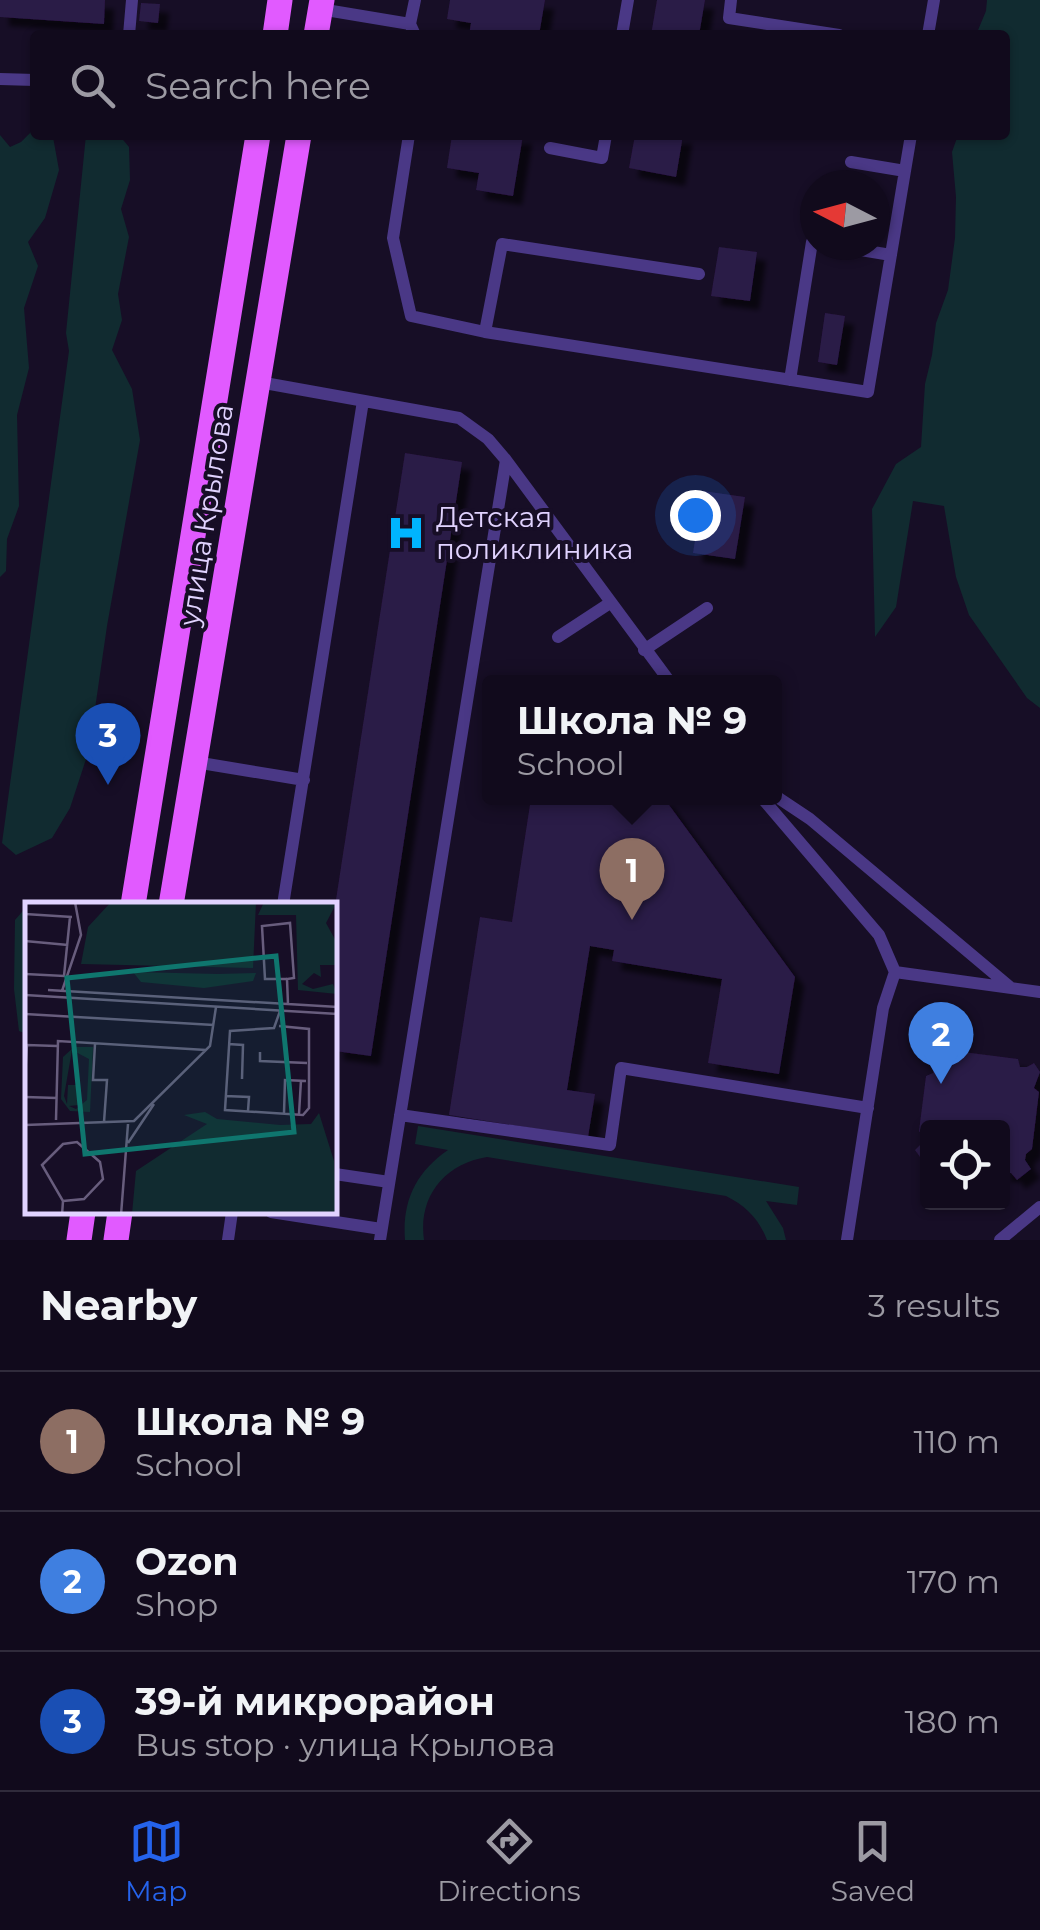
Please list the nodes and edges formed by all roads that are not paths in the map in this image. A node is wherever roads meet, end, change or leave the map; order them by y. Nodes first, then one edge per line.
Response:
1 (132, 0) edge
2 (280, 0) edge
3 (415, 0) edge
4 (628, 0) edge
5 (732, 0) edge
6 (934, 0) edge
7 (319, 15) edge
8 (413, 29) edge
9 (129, 30) edge
10 (276, 30) edge
11 (623, 30) edge
12 (806, 30) edge
13 (929, 30) edge
14 (0, 79) edge
15 (30, 80) edge
16 (257, 140) edge
17 (299, 140) edge
18 (408, 140) edge
19 (605, 140) edge
20 (911, 140) edge
21 (550, 148) dead end
22 (851, 162) dead end
23 (906, 172) junction
24 (891, 255) joint
25 (809, 260) edge
26 (699, 274) dead end
27 (485, 332) junction
28 (790, 380) junction
29 (259, 382) junction
30 (363, 401) junction
31 (506, 460) junction
32 (610, 602) junction
33 (707, 608) dead end
34 (558, 637) dead end
35 (644, 650) junction
36 (664, 675) edge
37 (195, 762) junction
38 (304, 780) junction
39 (782, 800) edge
40 (768, 805) edge
41 (133, 902) edge
42 (172, 902) edge
43 (284, 902) edge
44 (895, 972) junction
45 (1010, 988) junction
46 (1040, 992) edge
47 (868, 1108) junction
48 (400, 1115) junction
49 (338, 1174) edge
50 (389, 1182) junction
51 (1040, 1207) edge
52 (82, 1215) edge
53 (120, 1215) edge
54 (232, 1215) edge
55 (285, 1215) edge
56 (380, 1235) edge
57 (78, 1240) edge
58 (116, 1240) edge
59 (228, 1240) edge
60 (848, 1240) edge
61 (1000, 1240) edge

1 - 9 lane
2 - 10 main road
3 - 8 lane
4 - 11 lane
5 - 12 lane
6 - 13 lane
7 - 8 lane
14 - 15 lane
16 - 41 main road, улица Крылова
17 - 29 main road, улица Крылова
18 - 27 lane
19 - 21 lane
20 - 23 lane
22 - 23 lane
23 - 24 lane
24 - 28 lane
25 - 28 lane
26 - 27 lane
27 - 28 lane
29 - 30 lane
29 - 37 main road, улица Крылова
30 - 31 lane
30 - 38 lane
31 - 32 lane
31 - 48 lane
32 - 34 lane
32 - 35 lane
33 - 35 lane
35 - 36 lane
37 - 38 lane
37 - 42 main road, улица Крылова
38 - 43 lane
39 - 45 lane
40 - 44 lane
44 - 45 lane
44 - 47 lane
45 - 46 lane
47 - 48 lane
47 - 60 lane
48 - 50 lane
49 - 50 lane
50 - 56 lane
51 - 61 lane
52 - 57 main road
53 - 58 main road
54 - 59 lane
55 - 56 lane

